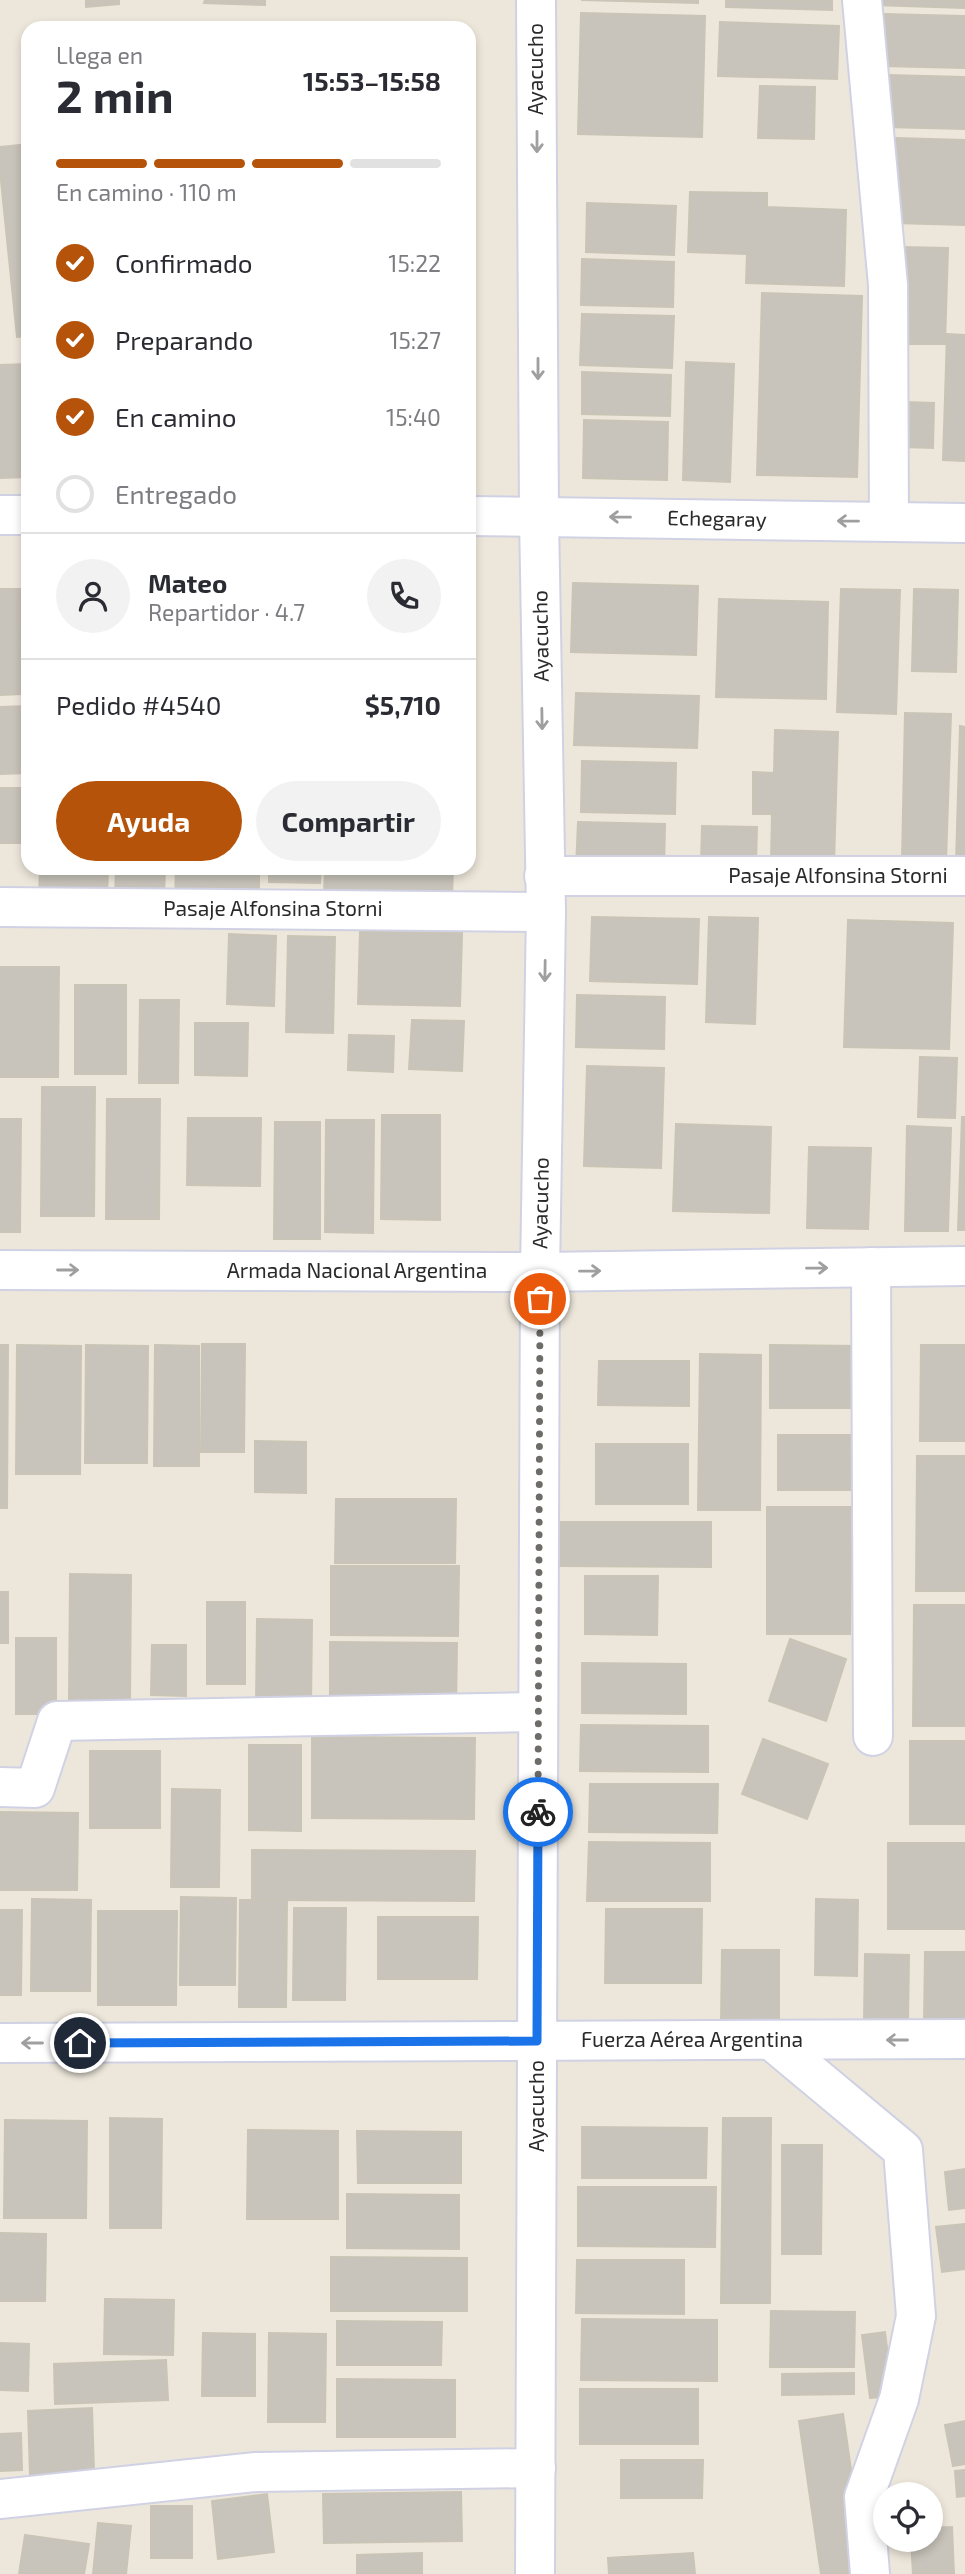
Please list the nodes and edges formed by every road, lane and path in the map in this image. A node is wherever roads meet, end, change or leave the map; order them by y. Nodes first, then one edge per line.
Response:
1 (536, 0) edge
2 (862, 0) edge
3 (0, 515) edge
4 (21, 515) edge
5 (476, 516) edge
6 (539, 516) junction
7 (889, 522) junction
8 (965, 523) edge
9 (965, 876) edge
10 (545, 894) junction
11 (0, 907) edge
12 (965, 1266) edge
13 (871, 1267) junction
14 (0, 1270) edge
15 (540, 1272) junction
16 (538, 1712) junction
17 (873, 1736) dead end
18 (0, 1787) edge
19 (965, 2039) edge
20 (771, 2040) junction
21 (537, 2041) junction
22 (0, 2043) edge
23 (536, 2469) junction
24 (0, 2498) edge
25 (535, 2574) edge
26 (870, 2574) edge

1 -> 6 street, Ayacucho
2 - 7 street
3 - 4 street
5 - 6 street, Echegaray
7 -> 6 street, Echegaray
6 -> 10 street, Ayacucho
7 - 8 street, Echegaray
9 - 10 street, Pasaje Alfonsina Storni
10 - 11 street, Pasaje Alfonsina Storni
10 -> 15 street, Ayacucho
12 - 13 street, Armada Nacional Argentina
15 -> 13 street, Armada Nacional Argentina
13 - 17 street
14 -> 15 street, Armada Nacional Argentina
15 - 16 street, Ayacucho
16 - 18 street
16 - 21 street, Ayacucho
19 -> 20 street, Fuerza Aérea Argentina
20 - 21 street, Fuerza Aérea Argentina
20 - 26 street
21 -> 22 street, Fuerza Aérea Argentina
21 - 23 street, Ayacucho
23 - 24 street
23 - 25 street, Ayacucho

